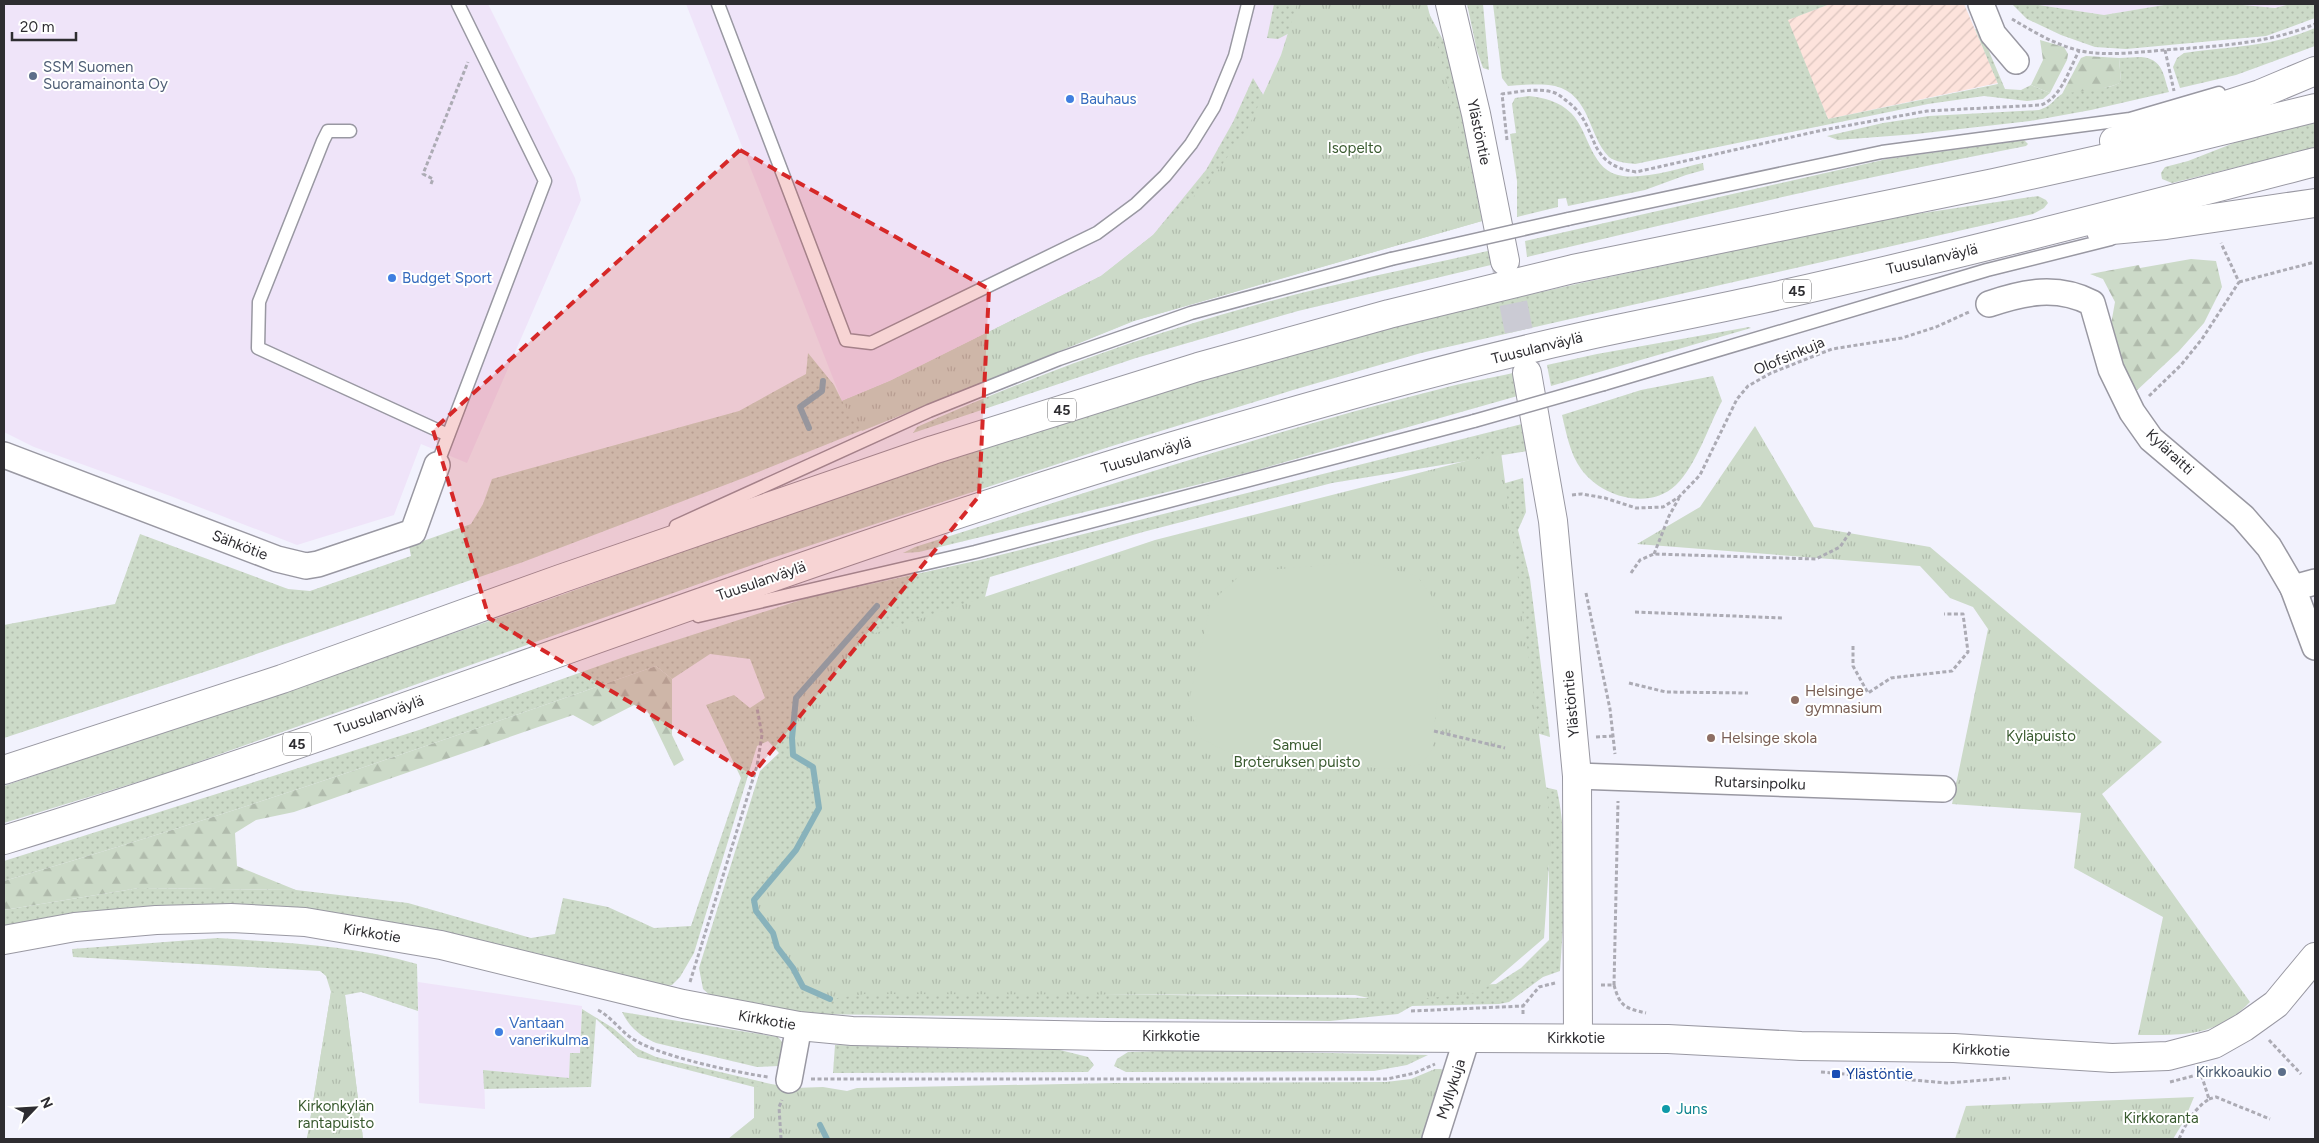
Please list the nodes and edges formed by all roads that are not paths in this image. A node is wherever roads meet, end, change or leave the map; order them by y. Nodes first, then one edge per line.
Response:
1 (458, 4) edge
2 (718, 4) edge
3 (1248, 4) edge
4 (1450, 4) edge
5 (1981, 4) edge
6 (2016, 61) dead end
7 (2315, 66) edge
8 (2315, 71) edge
9 (2315, 108) edge
10 (350, 131) dead end
11 (2315, 162) edge
12 (1994, 182) junction
13 (2315, 186) edge
14 (2315, 203) edge
15 (2166, 225) junction
16 (2010, 241) junction
17 (1505, 261) tunnel mouth
18 (1989, 304) road end
19 (1527, 373) tunnel mouth
20 (448, 435) junction
21 (4, 454) edge
22 (437, 465) joint
23 (560, 579) junction
24 (2304, 585) edge
25 (588, 642) junction
26 (2315, 647) edge
27 (4, 770) edge
28 (1577, 776) junction
29 (1942, 789) dead end
30 (4, 840) edge
31 (4, 940) edge
32 (2312, 967) edge
33 (798, 1026) junction
34 (1467, 1038) junction
35 (1578, 1038) junction
36 (789, 1080) road end
37 (1434, 1139) edge

1 - 20 lane
2 - 3 lane
4 - 17 main road, Ylästöntie
5 - 6 street
7 - 23 lane, bridge
8 - 12 main road
9 - 12 main road, 45
10 - 20 lane
11 - 16 main road, Tuusulanväylä / 45
12 - 23 main road, 45
13 - 15 main road
14 - 15 main road
15 - 16 main road
15 - 25 lane, bridge
16 - 25 main road, Tuusulanväylä / 45
18 - 24 street, Kyläraitti
19 - 28 main road, Ylästöntie
20 - 22 lane
21 - 22 street, Sähkötie
23 - 27 main road, 45
24 - 26 street, Kyläraitti
25 - 30 main road, Tuusulanväylä / 45
28 - 29 street, Rutarsinpolku
28 - 35 main road, Ylästöntie
31 - 33 main road, Kirkkotie
32 - 35 main road, Kirkkotie
33 - 34 main road, Kirkkotie
33 - 36 street
34 - 35 main road, Kirkkotie
34 - 37 street, Myllykuja

